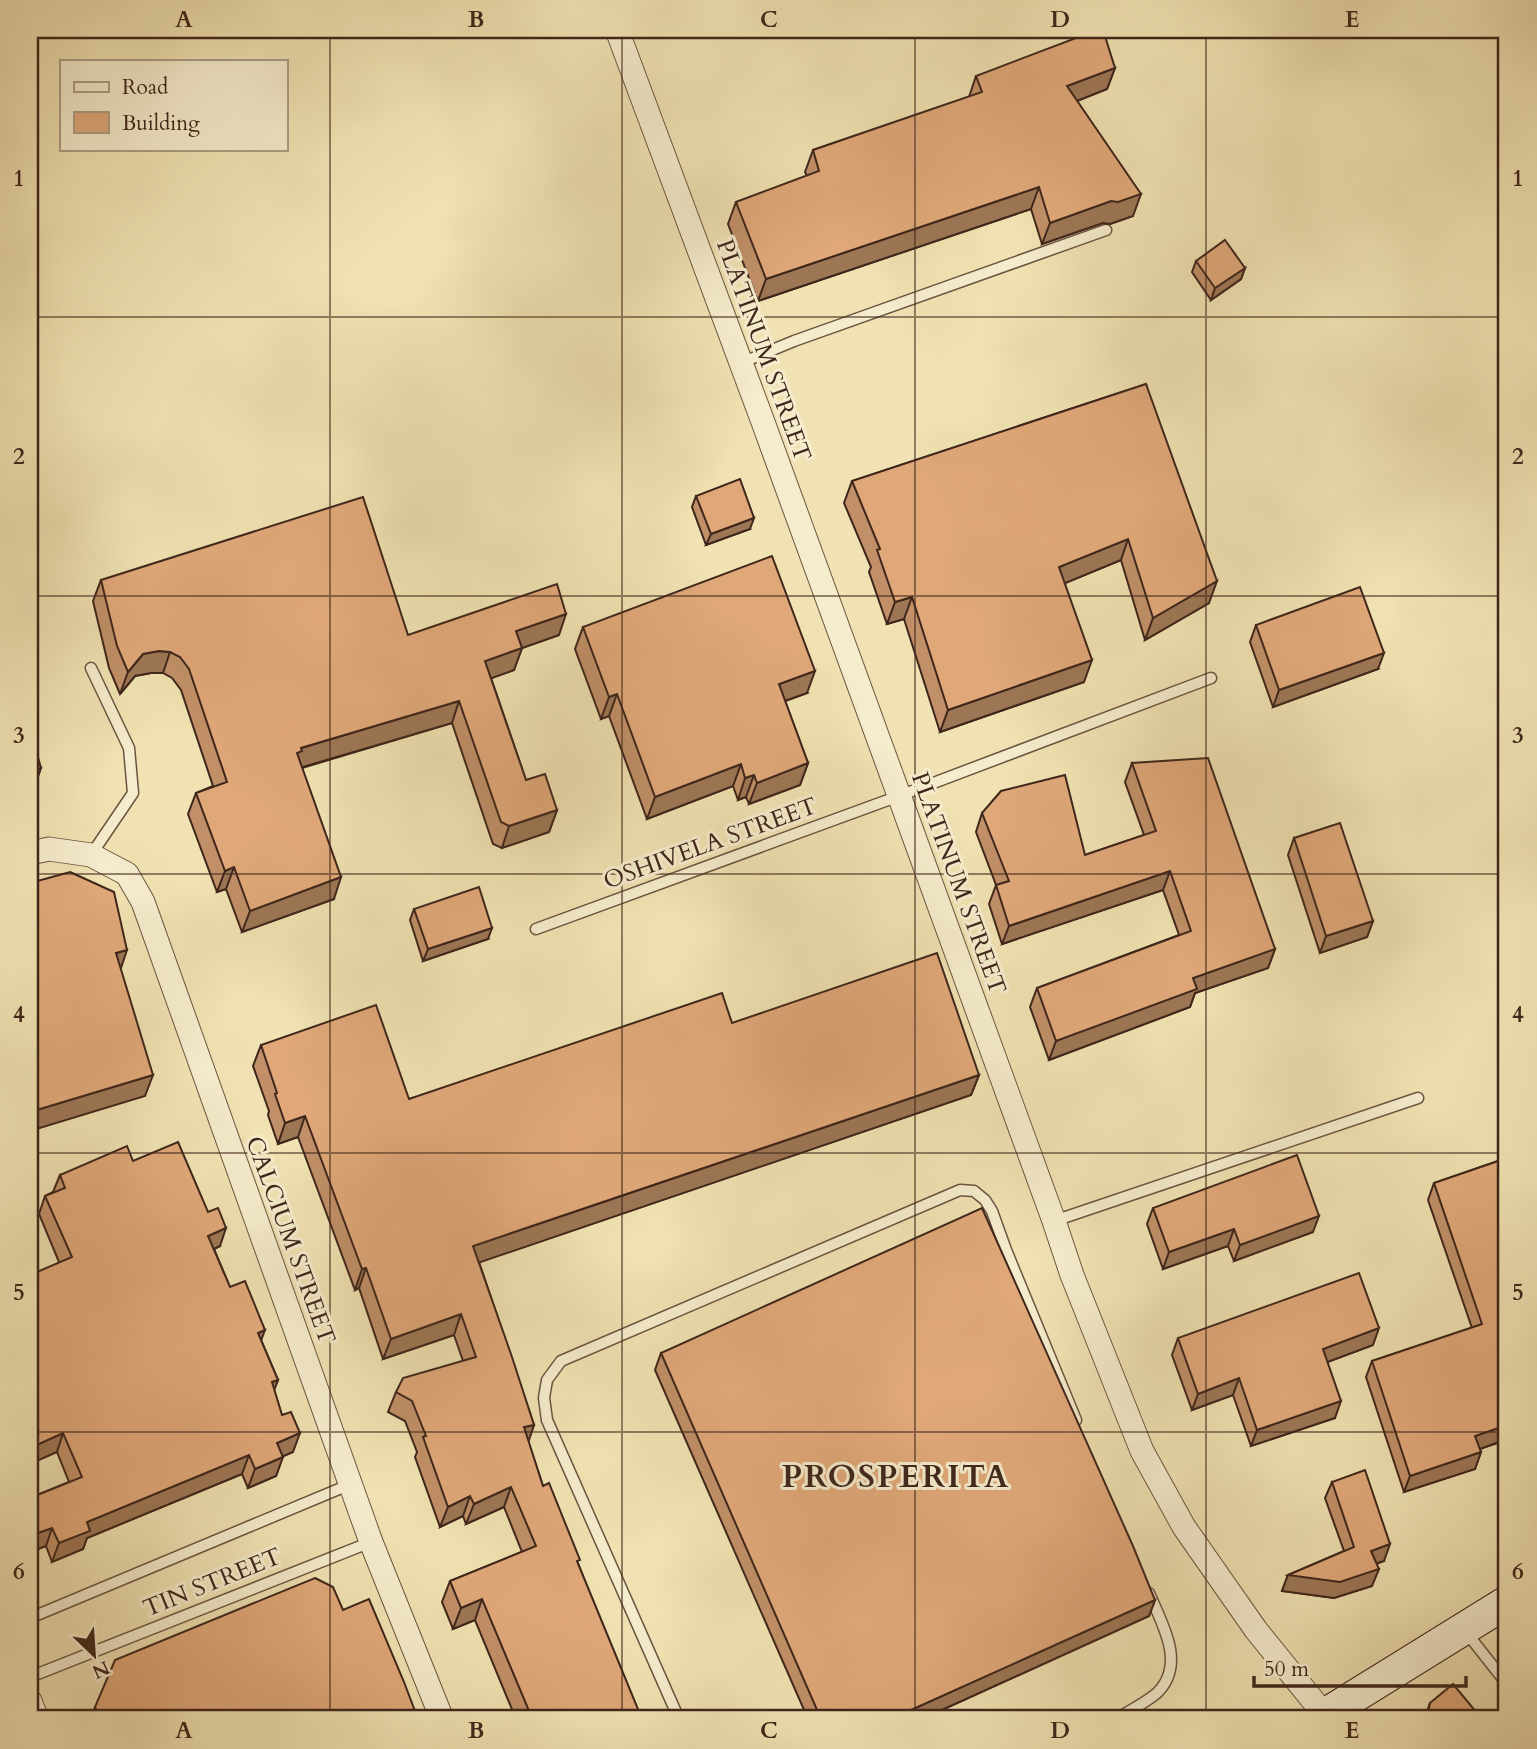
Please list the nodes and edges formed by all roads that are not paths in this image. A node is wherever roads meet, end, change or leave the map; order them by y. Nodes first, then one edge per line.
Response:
1 (617, 30) edge
2 (1106, 230) edge
3 (741, 363) junction
4 (91, 668) dead end
5 (1210, 678) dead end
6 (899, 796) junction
7 (30, 853) edge
8 (92, 855) junction
9 (536, 929) dead end
10 (1418, 1098) dead end
11 (1055, 1221) junction
12 (1081, 1430) edge
13 (351, 1484) junction
14 (371, 1542) junction
15 (1145, 1584) edge
16 (1507, 1602) edge
17 (30, 1618) edge
18 (1465, 1630) junction
19 (30, 1677) edge
20 (1507, 1684) edge
21 (30, 1701) edge
22 (1324, 1718) edge
23 (37, 1719) edge
24 (442, 1719) edge
25 (679, 1719) edge
26 (1116, 1719) edge

1 - 3 street, PLATINUM STREET
2 - 3 lane
3 - 6 street, PLATINUM STREET
4 - 8 lane
5 - 6 lane, OSHIVELA STREET
6 - 9 lane, OSHIVELA STREET
6 - 11 street, PLATINUM STREET
7 - 8 street, CALCIUM STREET
8 - 13 street, CALCIUM STREET
10 - 11 lane
11 - 22 street, PLATINUM STREET
12 - 25 lane
13 - 14 street, CALCIUM STREET
13 - 17 lane, TIN STREET
14 - 19 lane, TIN STREET
14 - 24 street, CALCIUM STREET
15 - 26 lane
16 - 18 street
18 - 20 lane
18 - 22 street
21 - 23 street

